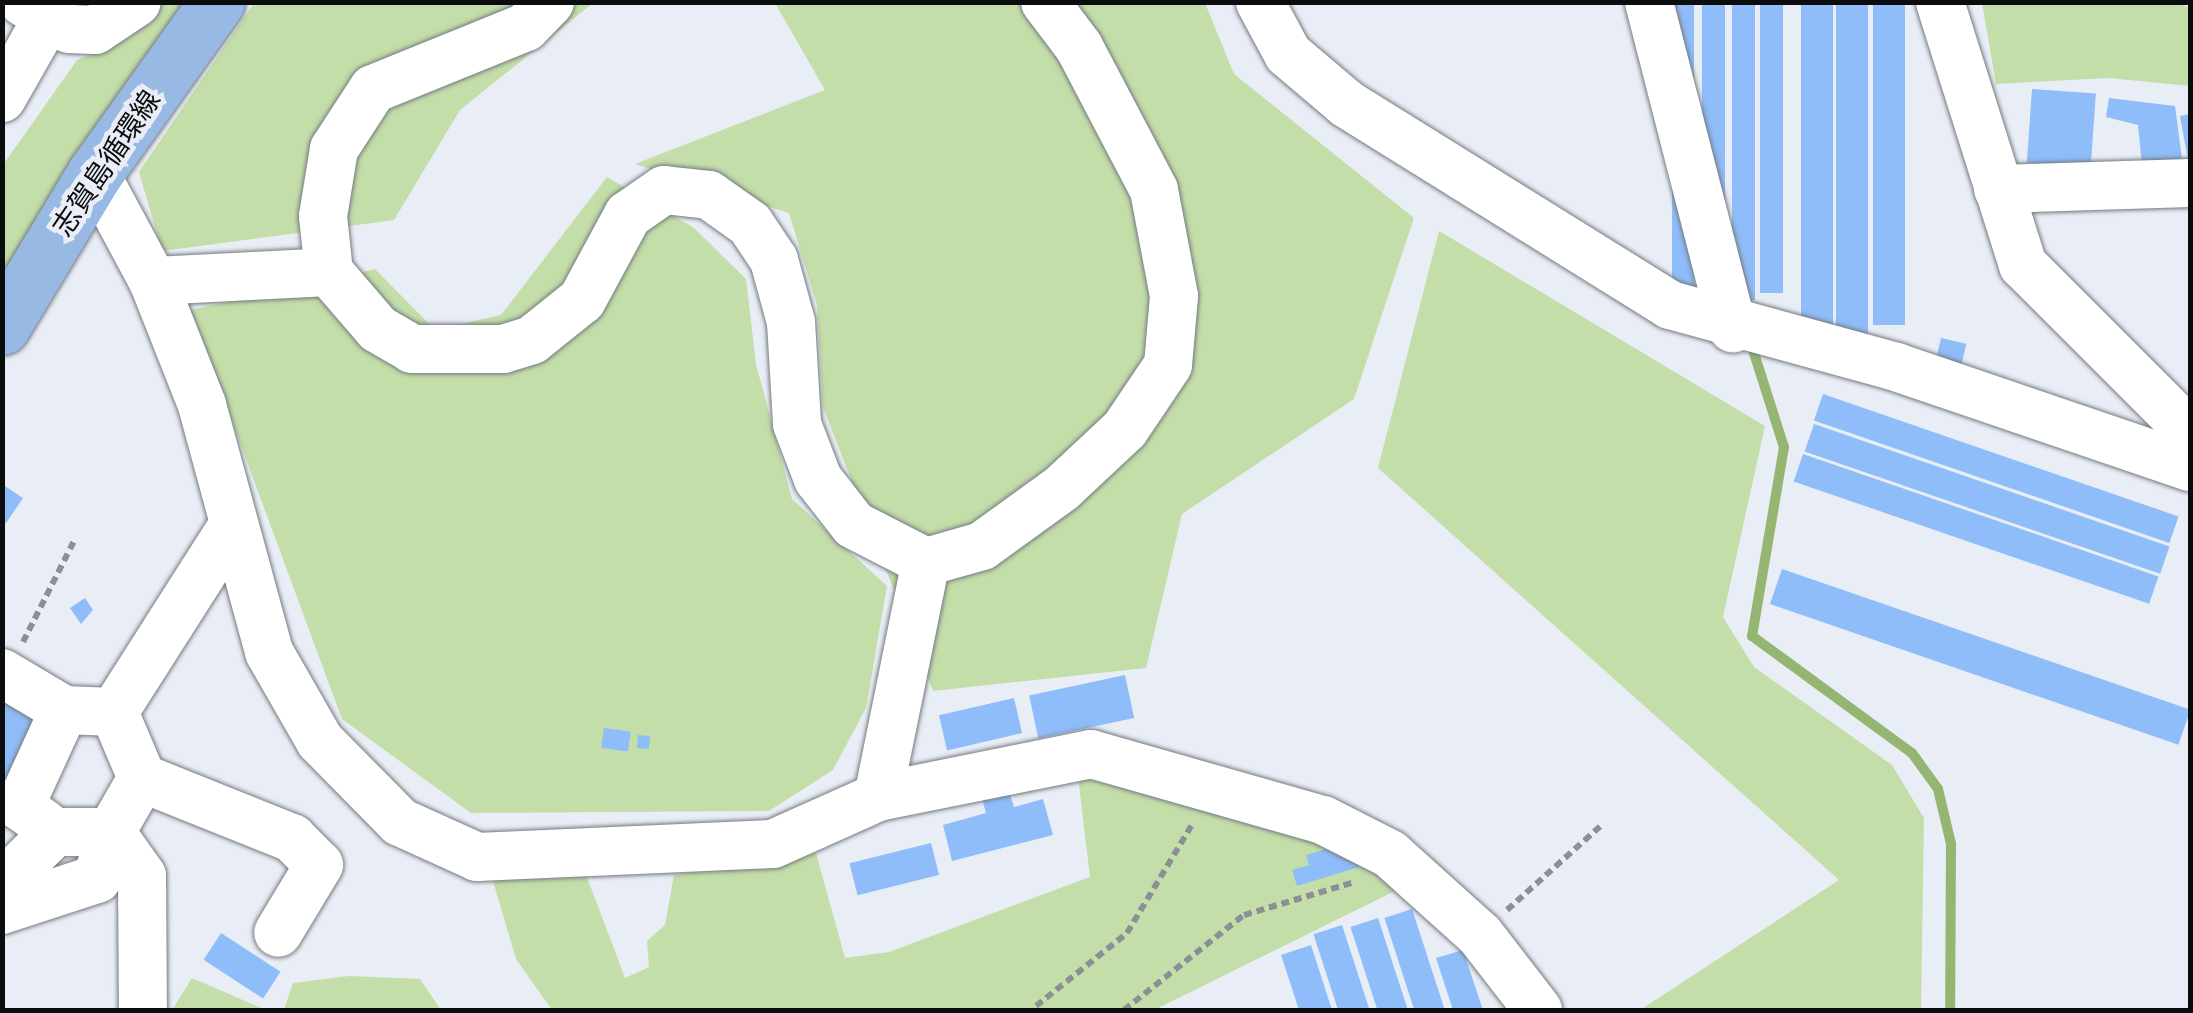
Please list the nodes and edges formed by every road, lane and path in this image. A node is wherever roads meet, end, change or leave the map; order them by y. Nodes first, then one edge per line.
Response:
1 (137, 2) edge
2 (217, 2) edge
3 (550, 2) edge
4 (1045, 2) edge
5 (1260, 2) edge
6 (1649, 2) edge
7 (1940, 2) edge
8 (36, 10) edge
9 (2, 98) edge
10 (95, 173) junction
11 (2190, 183) edge
12 (1998, 189) junction
13 (329, 272) junction
14 (153, 280) junction
15 (3, 326) edge
16 (1734, 328) junction
17 (2190, 432) edge
18 (2190, 467) edge
19 (230, 530) junction
20 (74, 540) dead end
21 (926, 562) junction
22 (5, 674) edge
23 (64, 710) junction
24 (114, 712) junction
25 (142, 778) junction
26 (1212, 792) junction
27 (878, 796) junction
28 (1603, 824) dead end
29 (55, 832) junction
30 (111, 832) junction
31 (1390, 854) junction
32 (2, 884) edge
33 (2, 910) edge
34 (278, 933) dead end
35 (1480, 935) junction
36 (1036, 1006) dead end
37 (143, 1010) edge
38 (1124, 1010) edge
39 (1538, 1010) edge

1 - 8 street
2 - 10 main road, 志賀島循環線
3 - 13 street
4 - 21 street
5 - 16 street
6 - 16 street
7 - 12 street
8 - 9 street
10 - 14 street
10 - 15 main road, 志賀島循環線
11 - 12 street
12 - 17 street
13 - 14 street
13 - 21 street
14 - 19 street
16 - 18 street
19 - 24 street
19 - 27 street
20 - 22 path
21 - 27 street
22 - 23 street
23 - 24 street
23 - 29 street
24 - 25 street
25 - 30 street
25 - 34 street
26 - 27 street
26 - 31 street
26 - 36 path
28 - 35 path
29 - 30 street
29 - 32 street
30 - 33 street
30 - 37 street
31 - 35 street
31 - 38 path
35 - 39 street

